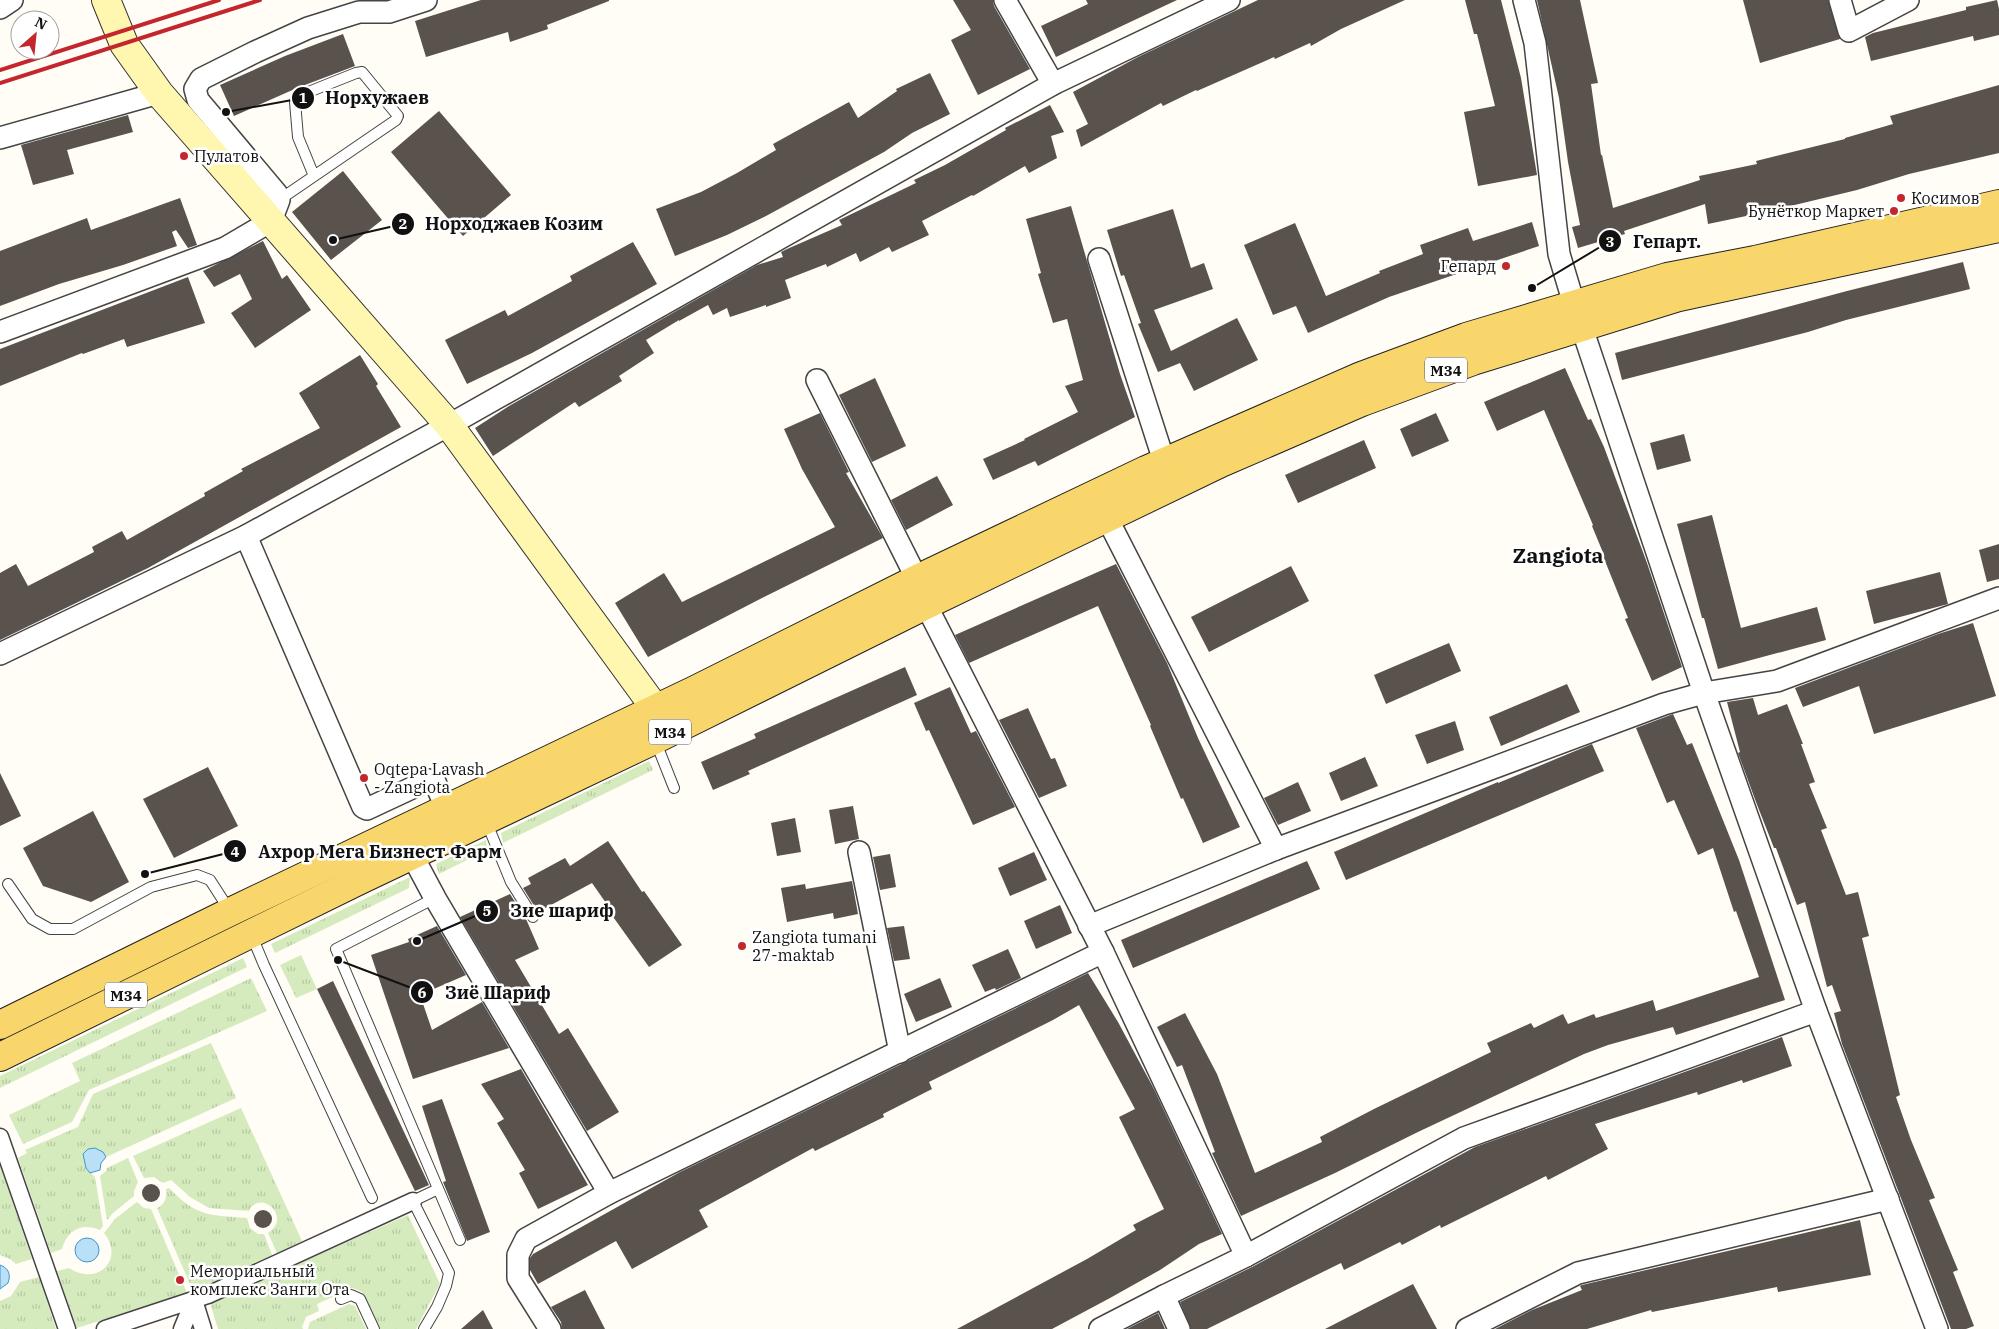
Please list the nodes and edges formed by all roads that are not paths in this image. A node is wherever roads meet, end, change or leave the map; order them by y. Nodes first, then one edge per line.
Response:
1 (12, 0) edge
2 (106, 0) edge
3 (426, 0) edge
4 (1005, 0) edge
5 (1229, 0) edge
6 (1524, 0) edge
7 (1840, 0) edge
8 (1908, 0) edge
9 (0, 8) edge
10 (1053, 84) junction
11 (159, 93) junction
12 (0, 138) edge
13 (314, 176) junction
14 (1999, 204) edge
15 (275, 211) junction
16 (1999, 228) edge
17 (1099, 259) dead end
18 (1577, 315) junction
19 (0, 332) edge
20 (817, 380) dead end
21 (449, 425) junction
22 (1164, 461) junction
23 (1107, 518) junction
24 (246, 536) junction
25 (917, 579) junction
26 (1999, 598) edge
27 (926, 605) junction
28 (0, 654) edge
29 (1704, 693) junction
30 (655, 708) junction
31 (662, 736) junction
32 (674, 788) dead end
33 (446, 808) junction
34 (485, 820) junction
35 (1276, 849) junction
36 (859, 852) dead end
37 (412, 854) junction
38 (8, 884) dead end
39 (435, 898) junction
40 (230, 912) junction
41 (533, 918) dead end
42 (1089, 926) junction
43 (251, 933) junction
44 (1103, 952) junction
45 (1816, 1011) junction
46 (0, 1025) edge
47 (900, 1052) junction
48 (0, 1057) edge
49 (0, 1137) edge
50 (438, 1189) junction
51 (609, 1193) junction
52 (372, 1198) dead end
53 (1888, 1200) junction
54 (413, 1201) junction
55 (460, 1240) dead end
56 (1246, 1256) junction
57 (1164, 1296) junction
58 (341, 1299) dead end
59 (194, 1300) junction
60 (118, 1328) edge
61 (67, 1329) edge
62 (182, 1329) edge
63 (203, 1329) edge
64 (374, 1329) edge
65 (424, 1329) edge
66 (550, 1329) edge
67 (1100, 1329) edge
68 (1179, 1329) edge
69 (1466, 1329) edge
70 (1937, 1329) edge

1 - 9 street
2 - 11 main road
3 - 15 street
4 - 10 street
5 - 10 street
6 - 18 street
7 - 8 street
10 - 21 street
11 - 12 street
11 - 15 main road
13 - 13 lane
13 - 15 lane
14 - 18 main road, M34
15 - 19 street
15 - 21 main road
16 - 18 main road, M34
17 - 22 street
18 - 22 main road, M34
18 - 23 main road, M34
18 - 29 street
20 - 25 street
21 - 24 street
21 - 30 main road
22 - 25 main road, M34
23 - 27 main road, M34
23 - 35 street
24 - 28 street
24 - 33 street
25 - 30 main road, M34
26 - 29 street
27 - 31 main road, M34
27 - 42 street
29 - 35 street
29 - 45 street
30 - 31 main road
30 - 33 main road, M34
31 - 32 lane
31 - 34 main road, M34
33 - 40 main road, M34
34 - 37 main road, M34
34 - 41 lane
35 - 42 street
36 - 47 street
37 - 39 street
37 - 43 main road, M34
38 - 40 lane
39 - 50 lane
39 - 51 street
40 - 46 main road, M34
42 - 44 street
43 - 48 main road, M34
43 - 52 lane
44 - 47 street
44 - 56 street
45 - 53 street
45 - 56 street
47 - 51 street
49 - 61 street
50 - 54 lane
50 - 55 lane
51 - 66 street
53 - 69 street
53 - 70 street
54 - 59 street
54 - 65 lane
56 - 57 street
57 - 67 street
57 - 68 street
58 - 64 lane
59 - 60 street
59 - 62 street
59 - 63 street

